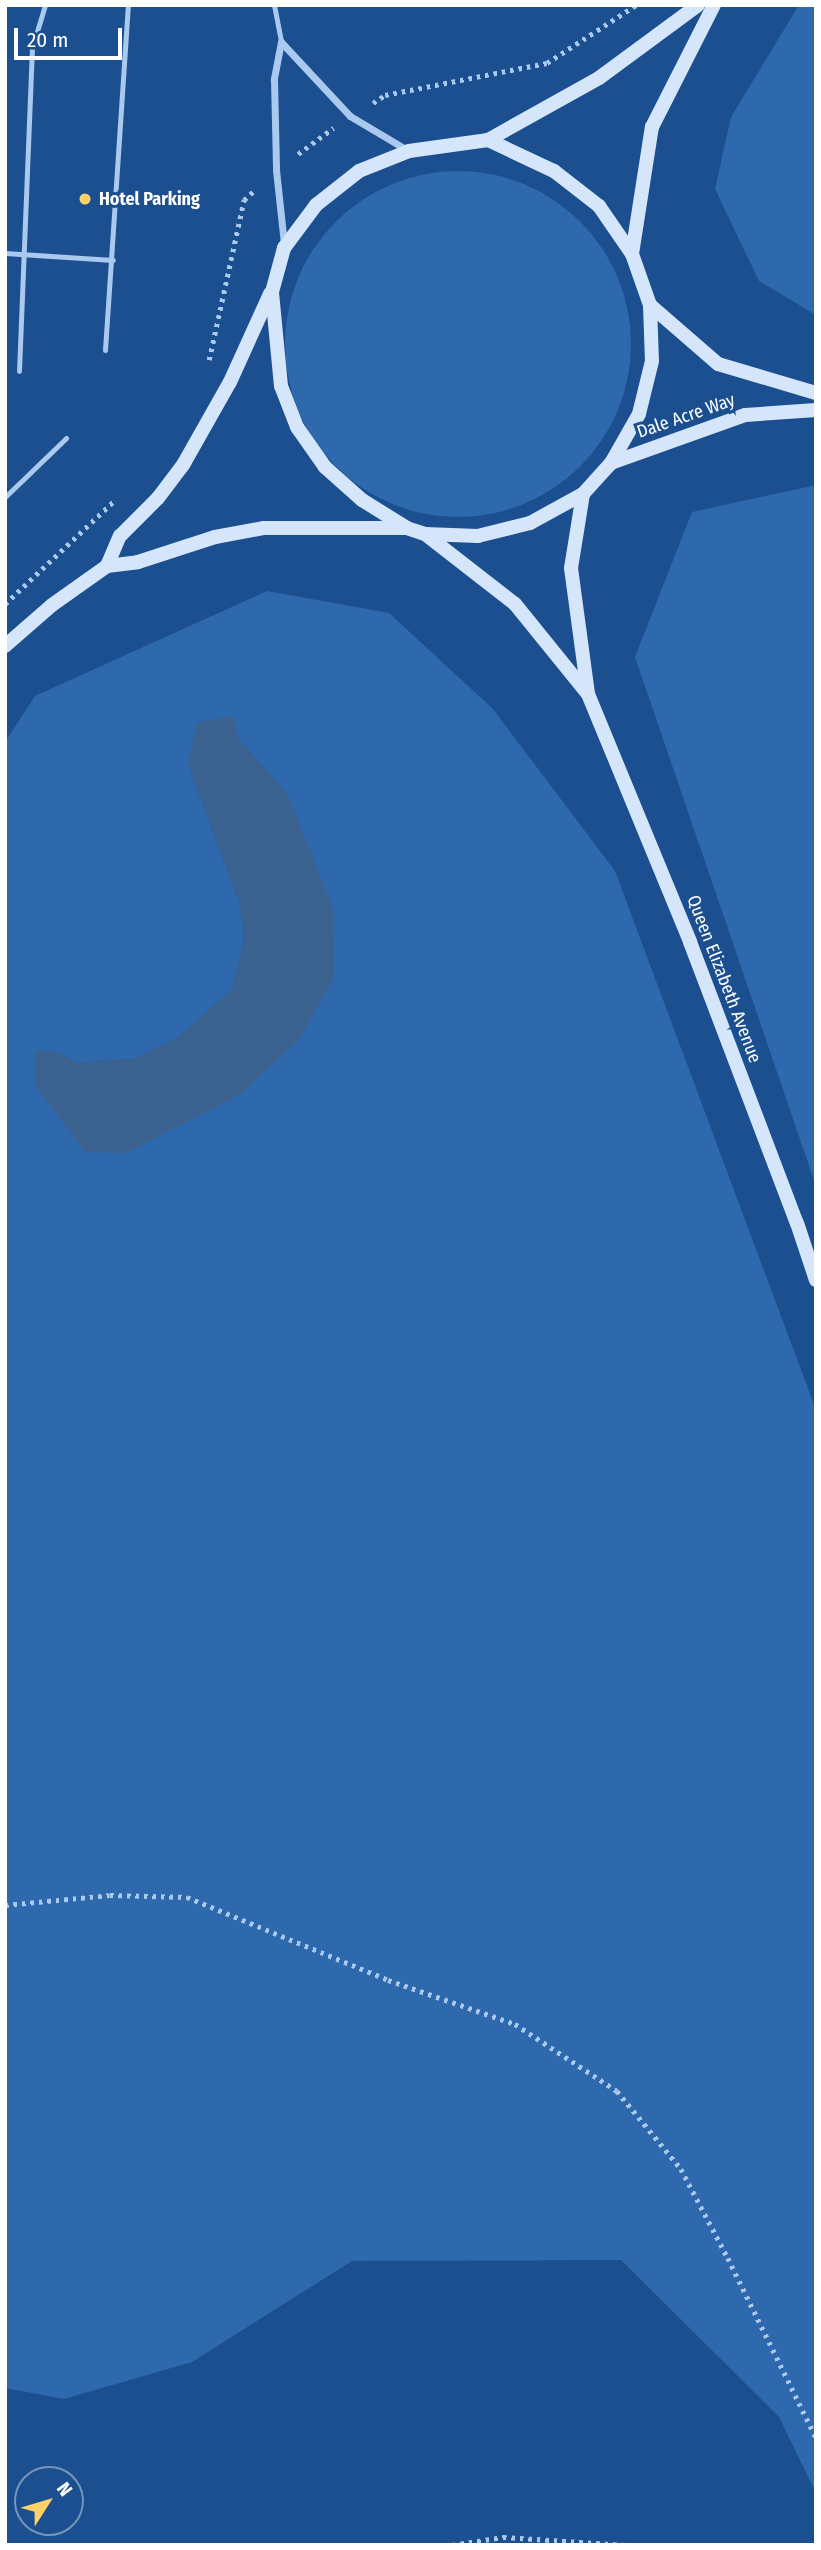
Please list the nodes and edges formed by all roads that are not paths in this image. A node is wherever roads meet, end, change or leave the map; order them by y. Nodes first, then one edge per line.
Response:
1 (45, 5) edge
2 (128, 5) edge
3 (274, 5) edge
4 (698, 5) edge
5 (714, 5) edge
6 (281, 42) junction
7 (488, 140) junction
8 (409, 151) junction
9 (284, 248) junction
10 (5, 253) edge
11 (23, 254) junction
12 (632, 254) junction
13 (113, 260) junction
14 (272, 292) junction
15 (650, 305) junction
16 (105, 351) dead end
17 (19, 371) dead end
18 (816, 393) edge
19 (816, 410) edge
20 (66, 438) dead end
21 (611, 463) junction
22 (583, 494) junction
23 (5, 497) edge
24 (407, 528) junction
25 (425, 534) junction
26 (107, 566) junction
27 (5, 646) edge
28 (588, 694) junction
29 (816, 1280) edge

1 - 11 lane
2 - 13 lane
3 - 6 lane
4 - 7 street
5 - 12 street
6 - 8 street
6 - 9 street
7 - 8 street
7 - 12 street
8 - 9 street
9 - 14 street
10 - 11 lane
11 - 13 lane
11 - 17 lane
12 - 15 street
13 - 16 lane
14 - 24 street
14 - 26 street
15 - 18 street, Dale Acre Way
15 - 21 street
19 - 21 street, Dale Acre Way
20 - 23 lane
21 - 22 street
22 - 25 street
22 - 28 street, Queen Elizabeth Avenue
24 - 25 street
24 - 26 street
25 - 28 street, Queen Elizabeth Avenue
26 - 27 street
28 - 29 street, Queen Elizabeth Avenue

